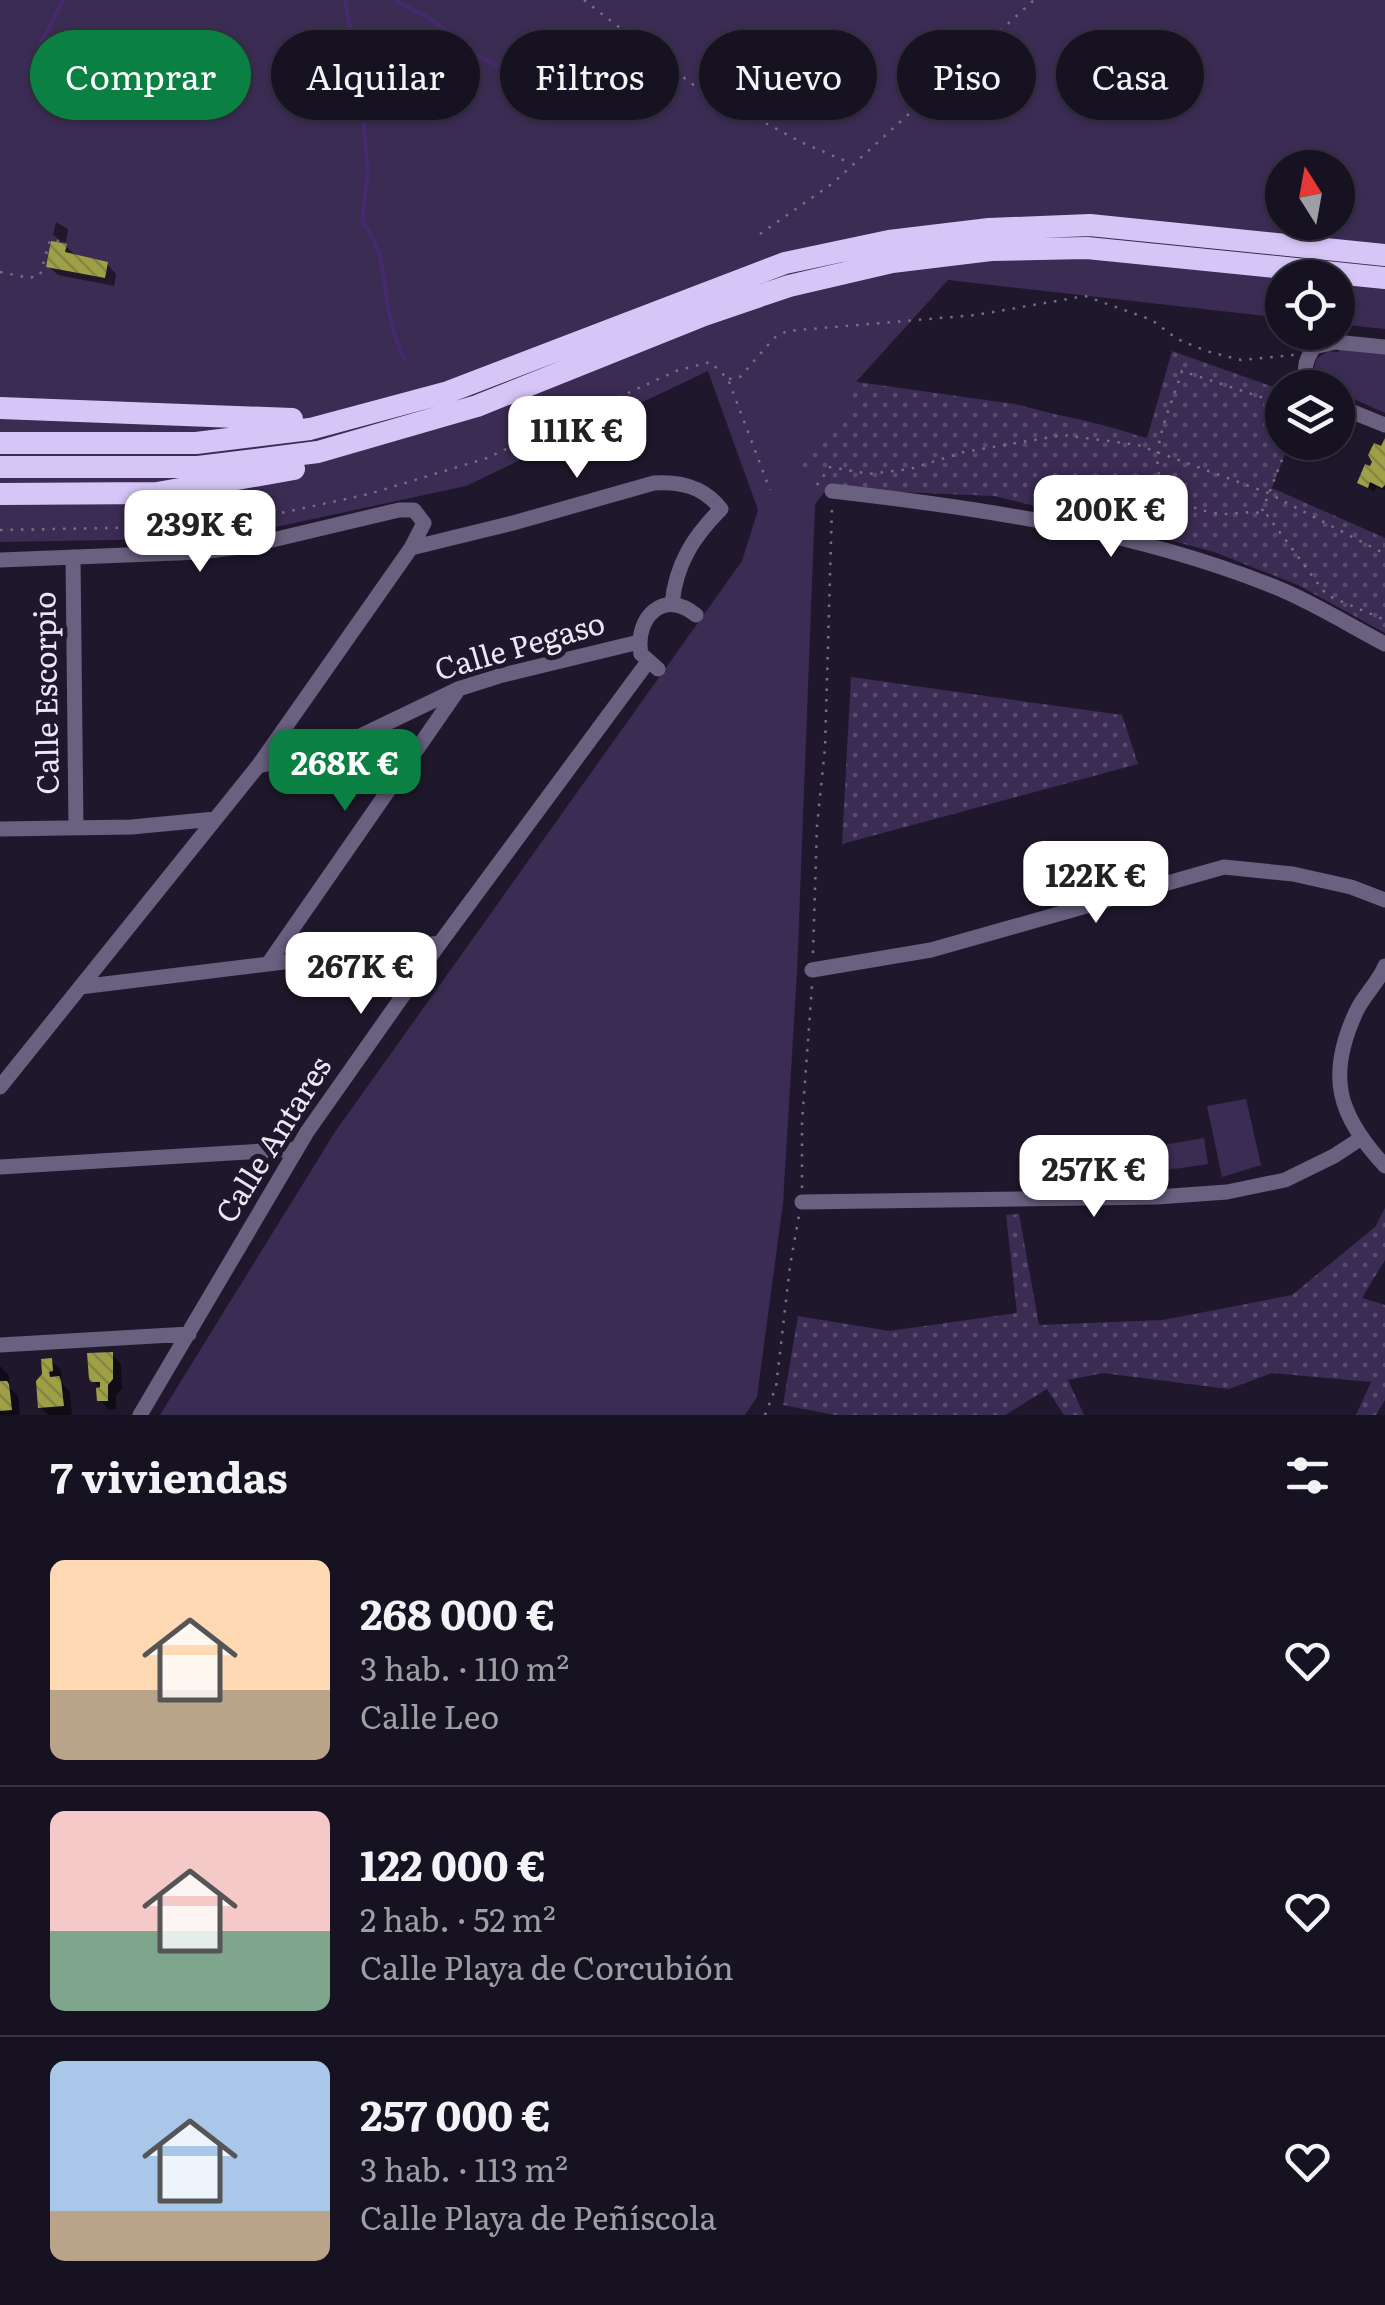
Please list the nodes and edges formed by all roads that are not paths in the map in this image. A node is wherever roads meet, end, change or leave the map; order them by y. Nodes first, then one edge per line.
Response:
1 (1385, 255) edge
2 (1385, 278) edge
3 (1385, 347) edge
4 (1304, 370) edge
5 (538, 383) junction
6 (448, 392) junction
7 (0, 408) edge
8 (1355, 413) edge
9 (1385, 425) edge
10 (0, 443) edge
11 (0, 466) edge
12 (825, 488) road end
13 (0, 494) edge
14 (412, 548) junction
15 (73, 557) junction
16 (0, 560) edge
17 (672, 604) junction
18 (696, 615) dead end
19 (638, 642) junction
20 (1385, 644) edge
21 (458, 690) junction
22 (258, 766) junction
23 (215, 819) junction
24 (76, 828) junction
25 (0, 830) edge
26 (1385, 900) edge
27 (440, 944) junction
28 (268, 964) junction
29 (1385, 966) edge
30 (812, 970) dead end
31 (80, 987) junction
32 (0, 1086) edge
33 (1360, 1139) junction
34 (297, 1149) junction
35 (1385, 1166) edge
36 (0, 1167) edge
37 (802, 1202) dead end
38 (189, 1334) junction
39 (0, 1345) edge
40 (140, 1415) edge

1 - 6 highway
2 - 5 highway
3 - 4 street
5 - 11 highway
5 - 13 highway
6 - 7 highway
6 - 10 highway
8 - 9 street
12 - 20 street
14 - 15 street
14 - 17 street
14 - 22 street
15 - 16 street
15 - 24 street, Calle Escorpio
17 - 18 street
17 - 19 street
19 - 21 street, Calle Pegaso
19 - 27 street, Calle Antares
21 - 22 street, Calle Pegaso
21 - 28 street
22 - 23 street
23 - 24 street
23 - 31 street
24 - 25 street
26 - 30 street
27 - 28 street
27 - 34 street, Calle Antares
28 - 31 street
29 - 33 street
31 - 32 street
33 - 35 street
33 - 37 street
34 - 36 street
34 - 38 street, Calle Antares
38 - 39 street
38 - 40 street, Calle Antares

